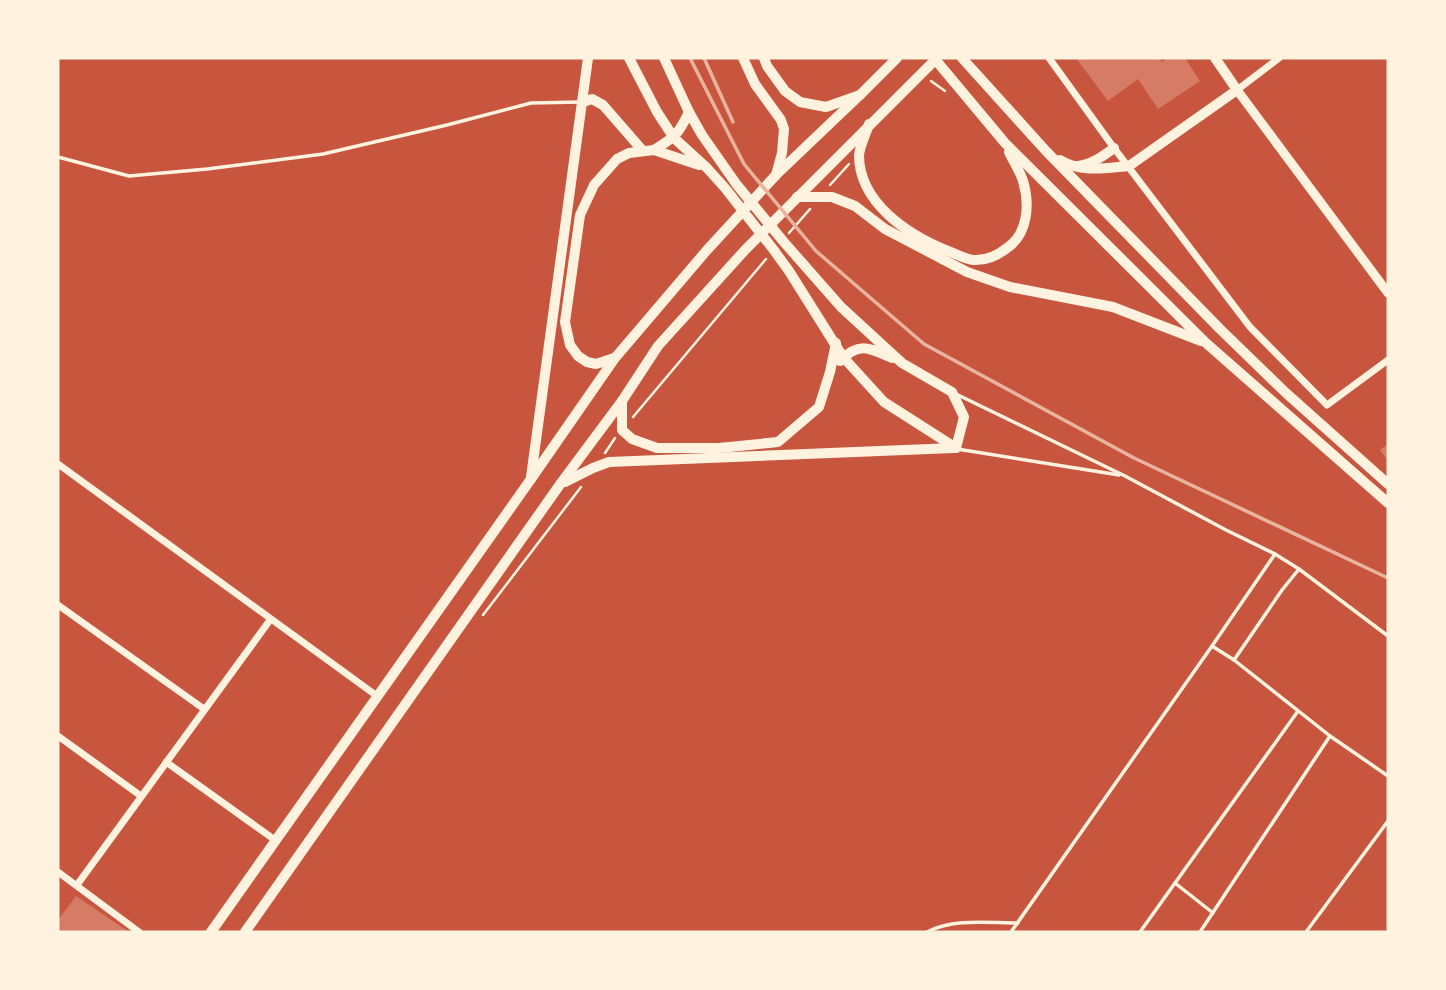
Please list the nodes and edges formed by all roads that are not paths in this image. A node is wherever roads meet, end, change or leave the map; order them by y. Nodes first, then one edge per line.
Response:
1 (588, 58) edge
2 (629, 58) edge
3 (664, 58) edge
4 (743, 58) edge
5 (764, 58) edge
6 (897, 58) edge
7 (935, 58) edge
8 (962, 58) edge
9 (1049, 58) edge
10 (1215, 58) edge
11 (1279, 58) edge
12 (1237, 90) junction
13 (860, 96) junction
14 (583, 102) junction
15 (689, 112) junction
16 (869, 124) junction
17 (674, 138) junction
18 (1004, 143) junction
19 (1114, 148) junction
20 (648, 150) junction
21 (1046, 151) junction
22 (58, 157) edge
23 (1070, 166) junction
24 (1129, 166) junction
25 (706, 168) junction
26 (776, 175) junction
27 (797, 197) junction
28 (1388, 293) edge
29 (836, 343) junction
30 (1206, 343) junction
31 (844, 357) junction
32 (615, 358) junction
33 (1388, 360) edge
34 (902, 363) junction
35 (830, 372) junction
36 (952, 392) junction
37 (622, 401) junction
38 (956, 448) junction
39 (58, 464) edge
40 (1125, 475) junction
41 (531, 480) junction
42 (561, 484) junction
43 (1388, 484) edge
44 (1388, 503) edge
45 (1275, 554) junction
46 (1299, 569) junction
47 (58, 605) edge
48 (270, 620) junction
49 (1388, 636) edge
50 (1213, 646) junction
51 (1234, 660) junction
52 (377, 696) junction
53 (204, 709) junction
54 (1298, 711) junction
55 (58, 736) edge
56 (1330, 736) junction
57 (166, 762) junction
58 (1388, 776) edge
59 (141, 796) junction
60 (1388, 821) edge
61 (275, 840) junction
62 (58, 872) edge
63 (1175, 883) junction
64 (77, 886) junction
65 (1213, 913) junction
66 (1018, 923) junction
67 (139, 932) edge
68 (211, 932) edge
69 (245, 932) edge
70 (927, 932) edge
71 (1012, 932) edge
72 (1140, 932) edge
73 (1200, 932) edge
74 (1306, 932) edge

1 - 14 main road
2 - 17 main road
3 - 15 main road
4 - 26 highway
5 - 13 highway
6 - 13 main road
7 - 16 main road
7 - 18 highway
8 - 21 highway
9 - 19 street
10 - 12 main road
11 - 12 street
12 - 24 main road
12 - 28 street
13 - 26 main road
14 - 20 main road
14 - 22 lane
14 - 41 main road
15 - 17 main road
15 - 34 main road
16 - 18 highway
16 - 27 main road
17 - 20 main road
17 - 25 main road
18 - 30 highway
19 - 23 highway
19 - 24 street
20 - 25 main road
20 - 32 main road
21 - 23 highway
21 - 43 highway
23 - 24 highway
24 - 33 street
25 - 29 main road
26 - 32 main road
27 - 30 highway
27 - 37 main road
29 - 31 main road
29 - 35 main road
30 - 44 highway
31 - 34 main road
31 - 35 main road
31 - 38 main road
32 - 41 main road
34 - 36 main road
35 - 37 main road
36 - 38 main road
36 - 40 lane
37 - 42 main road
38 - 40 lane
38 - 42 main road
39 - 48 street
40 - 45 lane
41 - 52 main road
42 - 69 main road
45 - 46 lane
45 - 50 lane
46 - 49 lane
46 - 51 lane
47 - 53 street
48 - 52 street
48 - 53 street
50 - 51 lane
50 - 66 lane
51 - 54 lane
52 - 61 main road
53 - 57 street
54 - 56 lane
54 - 63 lane
55 - 59 street
56 - 58 lane
56 - 65 lane
57 - 59 street
57 - 61 street
59 - 64 street
60 - 74 lane
61 - 68 main road
62 - 64 street
63 - 65 lane
63 - 72 lane
64 - 67 street
65 - 73 lane
66 - 70 lane
66 - 71 lane

